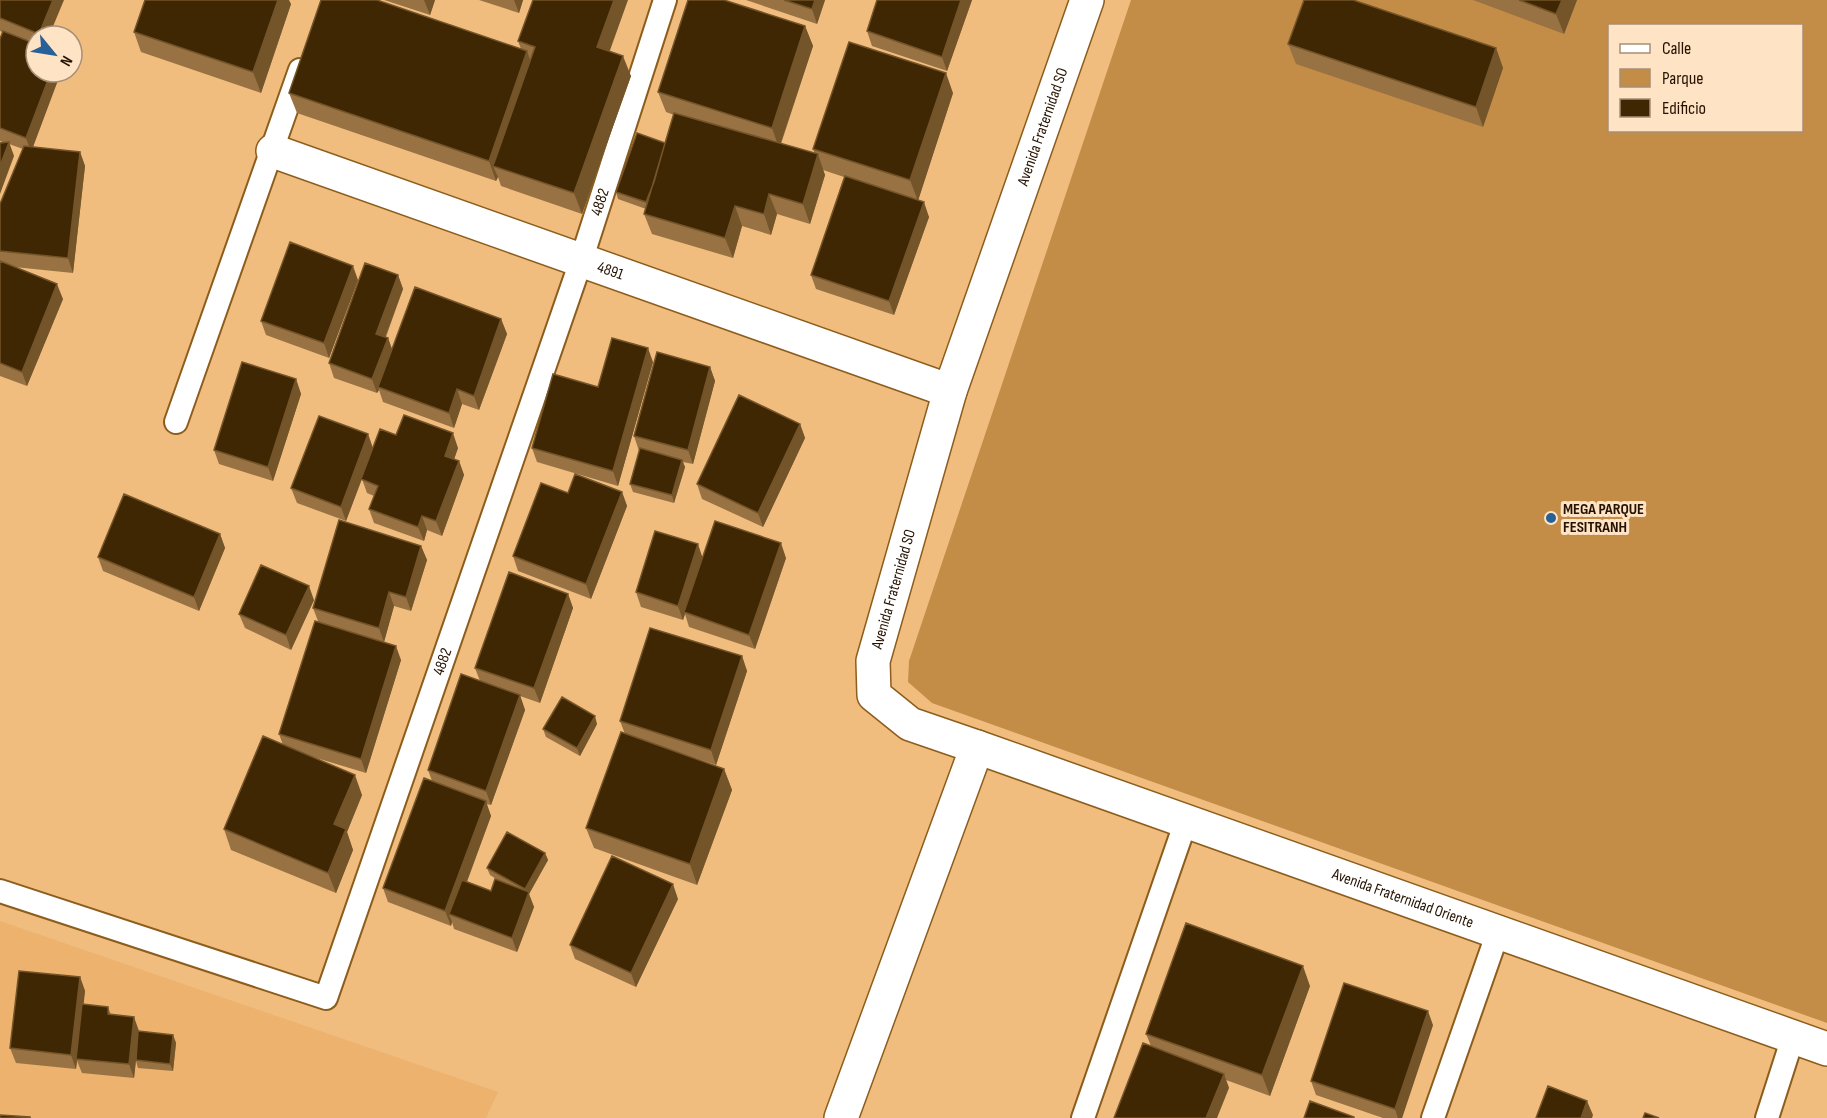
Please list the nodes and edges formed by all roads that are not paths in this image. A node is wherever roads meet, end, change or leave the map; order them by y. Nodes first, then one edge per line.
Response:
1 (665, 0) edge
2 (1087, 0) edge
3 (306, 54) edge
4 (273, 151) junction
5 (581, 261) junction
6 (950, 391) junction
7 (176, 422) dead end
8 (977, 747) junction
9 (1186, 821) junction
10 (0, 891) edge
11 (1498, 932) junction
12 (1793, 1037) junction
13 (1827, 1049) edge
14 (841, 1118) edge
15 (1083, 1118) edge
16 (1433, 1118) edge
17 (1767, 1118) edge

1 - 5 lane, 4882
2 - 6 street, Avenida Fraternidad SO
3 - 4 lane
4 - 5 street, 4891
4 - 7 lane
5 - 6 street, 4891
5 - 10 lane, 4882
6 - 8 street, Avenida Fraternidad SO
8 - 9 street, Avenida Fraternidad Oriente
8 - 14 street
9 - 11 street, Avenida Fraternidad Oriente
9 - 15 lane
11 - 12 street, Avenida Fraternidad Oriente
11 - 16 lane
12 - 13 street, Avenida Fraternidad Oriente
12 - 17 lane

